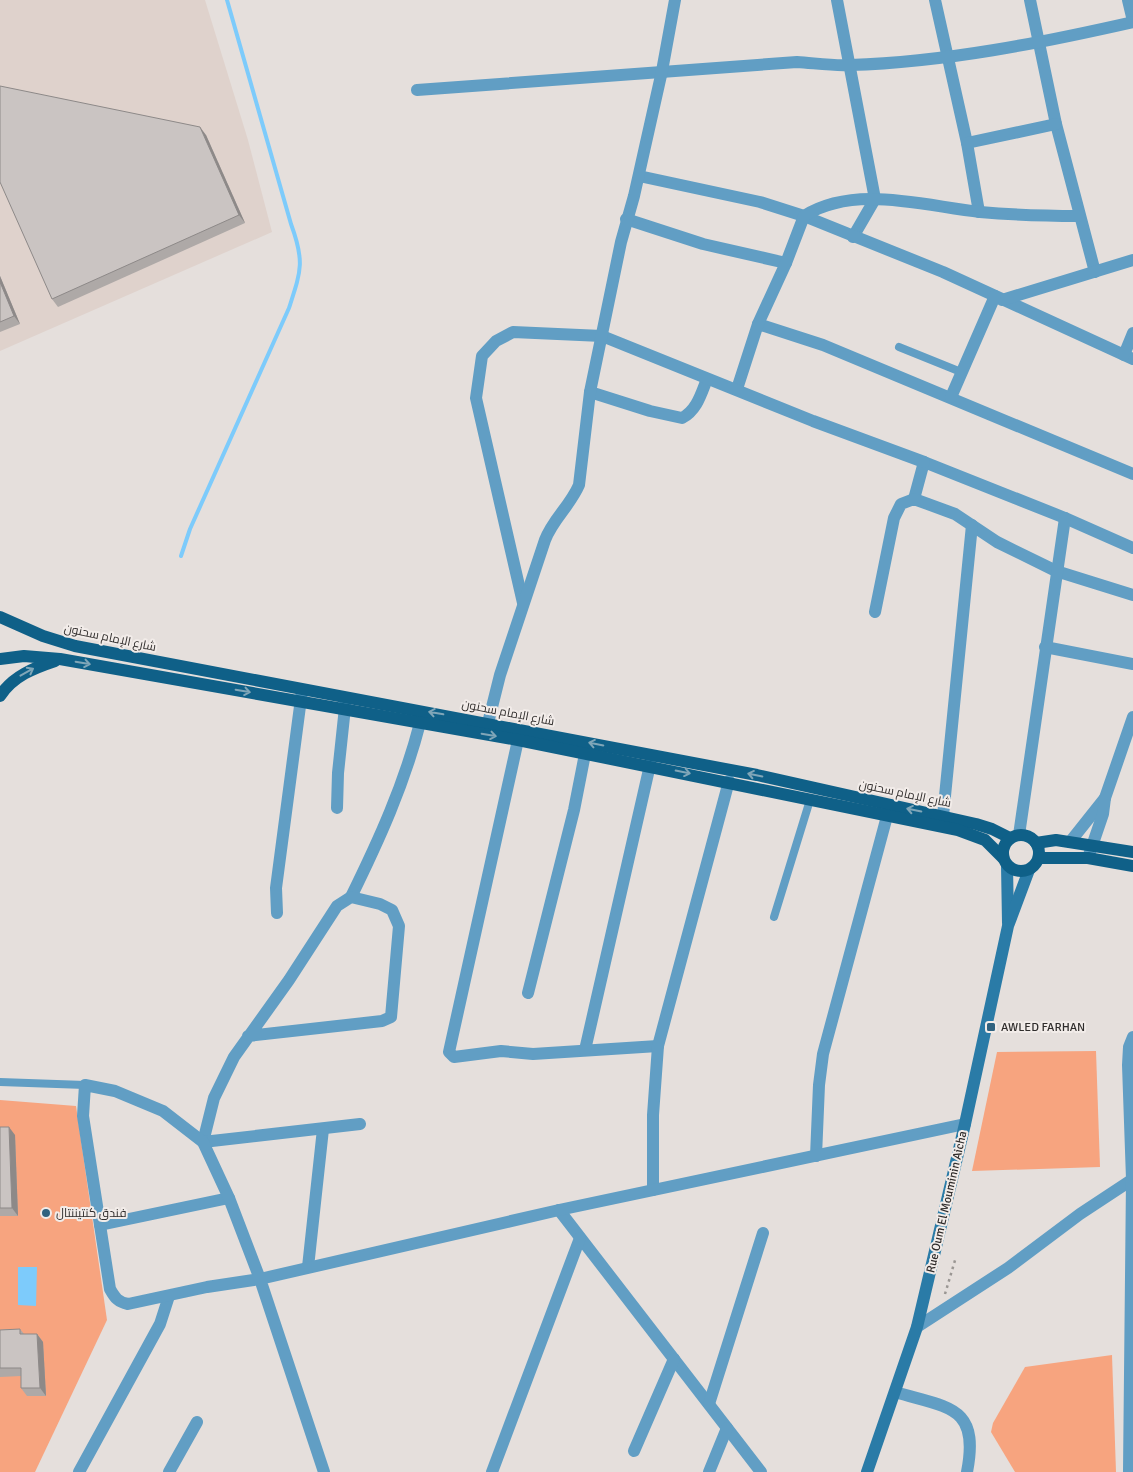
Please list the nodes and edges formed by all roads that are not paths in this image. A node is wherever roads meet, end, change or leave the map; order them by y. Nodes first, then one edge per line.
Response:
1 (675, 0) edge
2 (837, 0) edge
3 (935, 0) edge
4 (1030, 0) edge
5 (1128, 0) edge
6 (1133, 22) edge
7 (1039, 43) junction
8 (947, 57) junction
9 (849, 65) junction
10 (662, 71) junction
11 (417, 90) dead end
12 (1056, 124) junction
13 (967, 143) junction
14 (639, 176) junction
15 (875, 199) junction
16 (979, 212) junction
17 (804, 216) junction
18 (1079, 216) junction
19 (626, 219) junction
20 (853, 237) junction
21 (1133, 260) edge
22 (786, 263) junction
23 (1095, 272) junction
24 (998, 298) junction
25 (758, 324) junction
26 (1133, 332) edge
27 (602, 336) junction
28 (899, 347) dead end
29 (1129, 357) edge
30 (961, 372) junction
31 (707, 379) junction
32 (737, 389) junction
33 (590, 392) junction
34 (951, 398) junction
35 (924, 462) junction
36 (1133, 474) edge
37 (914, 499) junction
38 (1065, 518) junction
39 (972, 525) junction
40 (1133, 548) edge
41 (1056, 571) junction
42 (1133, 595) edge
43 (524, 604) junction
44 (875, 612) dead end
45 (0, 617) edge
46 (1045, 647) junction
47 (0, 659) edge
48 (60, 659) junction
49 (1133, 664) edge
50 (301, 695) junction
51 (0, 696) edge
52 (345, 703) junction
53 (1133, 717) edge
54 (420, 723) junction
55 (488, 723) junction
56 (518, 740) junction
57 (585, 754) junction
58 (650, 765) junction
59 (729, 781) junction
60 (1105, 798) junction
61 (810, 800) junction
62 (337, 808) dead end
63 (889, 810) junction
64 (943, 816) junction
65 (1015, 837) junction
66 (1070, 842) junction
67 (1036, 843) junction
68 (1091, 844) junction
69 (1133, 852) edge
70 (1039, 858) junction
71 (1088, 858) junction
72 (1005, 861) junction
73 (1133, 866) edge
74 (1029, 870) junction
75 (351, 897) junction
76 (277, 913) dead end
77 (774, 917) dead end
78 (1008, 926) junction
79 (528, 992) dead end
80 (248, 1036) junction
81 (1133, 1037) edge
82 (658, 1046) junction
83 (585, 1050) junction
84 (0, 1082) edge
85 (85, 1085) junction
86 (360, 1124) dead end
87 (966, 1124) junction
88 (323, 1129) junction
89 (202, 1142) junction
90 (816, 1156) junction
91 (1132, 1179) edge
92 (653, 1190) junction
93 (229, 1198) junction
94 (559, 1210) junction
95 (100, 1225) junction
96 (763, 1233) dead end
97 (580, 1238) junction
98 (308, 1267) junction
99 (260, 1279) junction
100 (169, 1296) junction
101 (917, 1327) junction
102 (674, 1359) junction
103 (1132, 1362) edge
104 (895, 1392) junction
105 (709, 1404) junction
106 (197, 1422) dead end
107 (727, 1428) junction
108 (634, 1451) dead end
109 (322, 1471) edge
110 (79, 1472) edge
111 (169, 1472) edge
112 (492, 1472) edge
113 (709, 1472) edge
114 (760, 1472) edge
115 (867, 1472) edge
116 (967, 1472) edge
117 (1129, 1472) edge

1 - 10 street
2 - 9 street
3 - 8 street
4 - 7 street
5 - 6 street
6 - 7 street
7 - 8 street
7 - 12 street
8 - 9 street
8 - 13 street
9 - 10 street
9 - 15 street
10 - 11 street
10 - 14 street
12 - 13 street
12 - 18 street
13 - 16 street
14 - 17 street
14 - 19 street
15 - 16 street
15 - 17 street
15 - 20 street
16 - 18 street
17 - 20 street
17 - 22 street
18 - 23 street
19 - 22 street
19 - 27 street
20 - 24 street
21 - 23 street
22 - 25 street
23 - 24 street
24 - 29 street
24 - 30 street
25 - 32 street
25 - 34 street
26 - 29 street
27 - 31 street
27 - 33 street
27 - 43 street
28 - 30 lane
30 - 34 street
31 - 32 street
31 - 33 street
32 - 35 street
33 - 43 street
34 - 36 street
35 - 37 street
35 - 38 street
37 - 39 street
37 - 44 street
38 - 40 street
38 - 41 street
39 - 41 street
39 - 64 street
41 - 42 street
41 - 46 street
43 - 55 street
45 - 50 main road, شارع الإمام سحنون
46 - 49 street
46 - 65 street
47 - 48 main road, شارع الإمام سحنون
48 -> 50 main road, شارع الإمام سحنون
51 -> 48 main road
50 - 52 main road, شارع الإمام سحنون
50 - 76 street
52 - 54 main road, شارع الإمام سحنون
55 -> 52 main road, شارع الإمام سحنون
52 - 62 street
53 - 60 street
54 -> 56 main road, شارع الإمام سحنون
54 - 75 street
63 -> 55 main road, شارع الإمام سحنون
56 - 57 main road, شارع الإمام سحنون
56 - 83 street
57 - 58 main road, شارع الإمام سحنون
57 - 79 street
58 -> 59 main road, شارع الإمام سحنون
58 - 83 street
59 - 61 main road, شارع الإمام سحنون
59 - 82 street
60 - 66 street
60 - 68 street
61 - 63 main road, شارع الإمام سحنون
61 - 77 lane
64 -> 63 main road, شارع الإمام سحنون
63 - 72 main road, شارع الإمام سحنون
63 - 90 street
64 - 65 main road, شارع الإمام سحنون
65 - 67 main road
65 - 72 main road
66 - 67 main road
66 - 68 main road
67 - 70 main road
68 - 69 main road
68 - 71 street
70 - 71 main road
70 - 74 main road
71 - 73 main road
72 - 74 main road
72 - 78 street, Rue Oum El Mouminin Aicha
74 - 78 street, Rue Oum El Mouminin Aicha
75 - 80 street
75 - 80 street
78 - 87 street, Rue Oum El Mouminin Aicha
80 - 89 street
81 - 91 street
82 - 83 street
82 - 92 street
84 - 85 lane
85 - 89 street
85 - 95 street
86 - 88 street
87 - 90 street
87 - 101 street, Rue Oum El Mouminin Aicha
88 - 89 street
88 - 98 street
89 - 93 street
90 - 92 street
91 - 101 street
91 - 103 street
92 - 94 street
93 - 95 street
93 - 99 street
94 - 97 street
94 - 98 street
95 - 100 street
96 - 105 street
97 - 102 street
97 - 112 street
98 - 99 street
99 - 100 street
99 - 109 street
100 - 110 street
101 - 104 street, Rue Oum El Mouminin Aicha
102 - 105 street
102 - 108 street
103 - 117 street
104 - 115 street, Rue Oum El Mouminin Aicha
104 - 116 street
105 - 107 street
106 - 111 street
107 - 113 street
107 - 114 street

